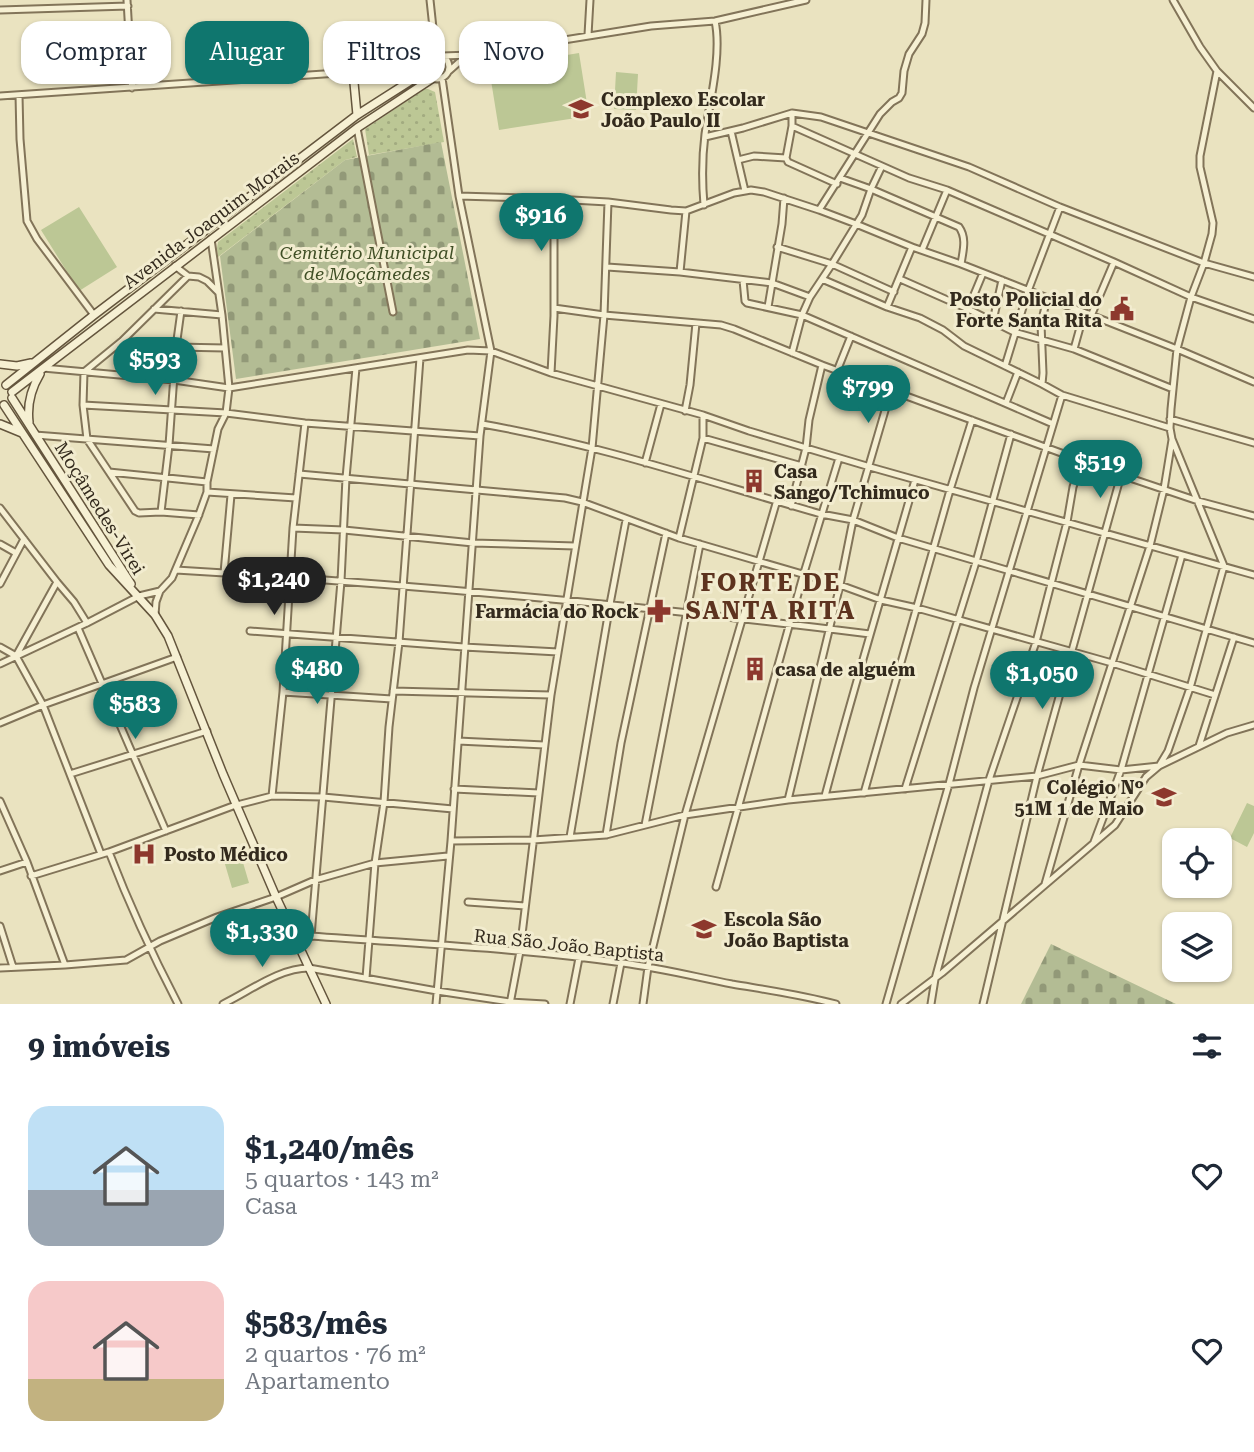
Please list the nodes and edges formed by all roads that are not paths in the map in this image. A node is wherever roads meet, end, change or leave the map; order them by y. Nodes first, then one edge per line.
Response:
1 (430, 0) edge
2 (590, 0) edge
3 (806, 0) edge
4 (926, 0) edge
5 (1173, 0) edge
6 (128, 3) edge
7 (0, 10) edge
8 (433, 21) edge
9 (715, 21) junction
10 (588, 35) junction
11 (568, 38) edge
12 (445, 59) edge
13 (459, 62) edge
14 (449, 71) junction
15 (1217, 71) junction
16 (323, 74) edge
17 (445, 75) edge
18 (354, 84) edge
19 (402, 84) edge
20 (424, 84) edge
21 (443, 84) edge
22 (132, 88) junction
23 (19, 95) junction
24 (0, 96) edge
25 (1254, 108) edge
26 (792, 113) junction
27 (356, 115) junction
28 (792, 126) junction
29 (358, 128) junction
30 (731, 131) junction
31 (868, 133) junction
32 (705, 137) junction
33 (855, 154) junction
34 (786, 158) junction
35 (738, 160) junction
36 (882, 166) junction
37 (838, 181) junction
38 (871, 189) junction
39 (947, 190) junction
40 (744, 191) junction
41 (459, 196) junction
42 (784, 198) junction
43 (554, 199) junction
44 (608, 202) junction
45 (704, 205) junction
46 (1060, 207) junction
47 (819, 210) junction
48 (686, 211) junction
49 (936, 217) junction
50 (856, 223) junction
51 (1049, 234) junction
52 (211, 239) junction
53 (777, 247) junction
54 (912, 247) junction
55 (922, 250) junction
56 (1114, 261) junction
57 (1204, 263) junction
58 (832, 264) junction
59 (961, 264) junction
60 (175, 266) junction
61 (607, 267) junction
62 (680, 272) junction
63 (983, 273) junction
64 (188, 276) junction
65 (1254, 277) edge
66 (743, 279) junction
67 (822, 279) junction
68 (900, 279) junction
69 (1002, 281) junction
70 (772, 283) junction
71 (1028, 291) junction
72 (894, 292) junction
73 (220, 295) junction
74 (810, 297) junction
75 (1191, 297) junction
76 (1047, 298) junction
77 (768, 307) junction
78 (887, 307) junction
79 (554, 308) junction
80 (154, 309) junction
81 (968, 309) junction
82 (181, 311) junction
83 (393, 312) dead end
84 (1084, 313) junction
85 (222, 315) junction
86 (604, 315) junction
87 (802, 315) junction
88 (94, 316) junction
89 (1091, 316) junction
90 (1254, 319) edge
91 (993, 321) junction
92 (696, 323) junction
93 (1014, 332) junction
94 (851, 336) junction
95 (1041, 340) junction
96 (122, 341) junction
97 (176, 347) junction
98 (225, 348) junction
99 (1074, 349) junction
100 (1177, 349) junction
101 (491, 351) junction
102 (792, 353) junction
103 (420, 358) junction
104 (35, 361) junction
105 (0, 364) edge
106 (821, 365) junction
107 (1005, 366) junction
108 (43, 368) junction
109 (356, 368) junction
110 (837, 370) junction
111 (85, 372) junction
112 (1018, 372) junction
113 (551, 373) junction
114 (174, 380) junction
115 (1254, 382) edge
116 (1042, 384) junction
117 (599, 386) junction
118 (6, 387) edge
119 (229, 388) junction
120 (1174, 388) junction
121 (891, 390) junction
122 (1062, 395) junction
123 (1006, 402) junction
124 (661, 404) junction
125 (2, 405) edge
126 (83, 405) junction
127 (172, 411) junction
128 (685, 411) junction
129 (226, 413) junction
130 (703, 415) junction
131 (1170, 419) junction
132 (972, 420) junction
133 (305, 423) junction
134 (0, 424) edge
135 (482, 424) junction
136 (1053, 424) junction
137 (351, 426) junction
138 (30, 427) junction
139 (1170, 428) junction
140 (415, 431) junction
141 (23, 434) junction
142 (1011, 434) junction
143 (35, 435) junction
144 (480, 436) junction
145 (703, 438) junction
146 (87, 439) junction
147 (1172, 439) junction
148 (1254, 443) edge
149 (169, 445) junction
150 (1046, 446) junction
151 (592, 448) junction
152 (806, 448) junction
153 (214, 449) junction
154 (839, 458) junction
155 (1082, 460) junction
156 (645, 463) junction
157 (802, 466) junction
158 (870, 467) junction
159 (109, 472) junction
160 (299, 474) junction
161 (1121, 475) junction
162 (166, 477) junction
163 (346, 478) junction
164 (694, 478) junction
165 (915, 480) junction
166 (207, 482) junction
167 (411, 484) junction
168 (477, 489) junction
169 (1164, 489) junction
170 (950, 490) junction
171 (207, 492) junction
172 (231, 495) junction
173 (296, 498) junction
174 (777, 500) junction
175 (1198, 501) junction
176 (582, 502) junction
177 (993, 502) junction
178 (791, 506) junction
179 (0, 508) edge
180 (1026, 511) junction
181 (161, 512) junction
182 (821, 514) junction
183 (199, 515) junction
184 (1254, 516) edge
185 (626, 520) junction
186 (853, 520) junction
187 (1067, 522) junction
188 (293, 528) junction
189 (344, 530) junction
190 (666, 533) junction
191 (1105, 533) junction
192 (407, 536) junction
193 (679, 538) junction
194 (898, 538) junction
195 (24, 540) junction
196 (473, 542) junction
197 (0, 544) edge
198 (699, 544) junction
199 (1150, 545) junction
200 (575, 546) junction
201 (933, 549) junction
202 (16, 553) junction
203 (1182, 555) junction
204 (758, 562) junction
205 (976, 562) junction
206 (1224, 566) junction
207 (176, 570) junction
208 (1009, 571) junction
209 (224, 573) junction
210 (1254, 575) edge
211 (803, 576) junction
212 (289, 579) junction
213 (341, 581) junction
214 (57, 582) junction
215 (0, 583) edge
216 (1052, 583) junction
217 (840, 585) junction
218 (403, 587) junction
219 (132, 588) junction
220 (160, 591) junction
221 (469, 592) junction
222 (1087, 594) junction
223 (139, 596) junction
224 (568, 600) junction
225 (881, 600) junction
226 (610, 604) junction
227 (1130, 606) junction
228 (650, 608) junction
229 (917, 608) junction
230 (687, 612) junction
231 (155, 615) junction
232 (1164, 616) junction
233 (741, 618) junction
234 (958, 620) junction
235 (87, 623) junction
236 (790, 623) junction
237 (78, 628) junction
238 (1206, 628) junction
239 (829, 629) junction
240 (992, 629) junction
241 (250, 631) dead end
242 (287, 634) junction
243 (870, 634) junction
244 (335, 637) junction
245 (1234, 637) junction
246 (399, 642) junction
247 (1036, 642) junction
248 (1254, 643) edge
249 (0, 647) edge
250 (464, 648) junction
251 (558, 652) junction
252 (1070, 652) junction
253 (16, 656) junction
254 (177, 657) junction
255 (1112, 663) junction
256 (0, 664) edge
257 (1147, 675) junction
258 (102, 683) junction
259 (1190, 688) junction
260 (393, 691) junction
261 (283, 692) junction
262 (461, 693) junction
263 (551, 695) junction
264 (1215, 695) junction
265 (331, 696) junction
266 (392, 699) junction
267 (43, 705) junction
268 (0, 723) edge
269 (1254, 725) edge
270 (207, 732) junction
271 (458, 741) junction
272 (544, 744) junction
273 (1199, 746) junction
274 (132, 755) junction
275 (1079, 765) junction
276 (1159, 766) junction
277 (1121, 770) junction
278 (70, 774) junction
279 (1037, 776) junction
280 (989, 780) junction
281 (949, 784) junction
282 (454, 789) junction
283 (905, 789) junction
284 (539, 793) junction
285 (864, 793) junction
286 (272, 796) junction
287 (825, 796) junction
288 (323, 797) junction
289 (788, 800) junction
290 (0, 801) edge
291 (384, 802) junction
292 (237, 805) junction
293 (738, 807) junction
294 (453, 809) junction
295 (685, 815) junction
296 (645, 825) junction
297 (166, 831) junction
298 (606, 835) junction
299 (570, 837) junction
300 (533, 840) junction
301 (450, 841) junction
302 (1094, 843) junction
303 (109, 852) junction
304 (101, 854) junction
305 (448, 856) junction
306 (27, 862) junction
307 (375, 863) junction
308 (0, 871) edge
309 (31, 876) junction
310 (315, 880) junction
311 (1045, 884) junction
312 (716, 887) dead end
313 (276, 897) junction
314 (468, 902) dead end
315 (525, 906) junction
316 (1001, 922) junction
317 (0, 926) edge
318 (311, 936) junction
319 (295, 938) junction
320 (370, 940) junction
321 (441, 946) junction
322 (149, 948) junction
323 (520, 951) junction
324 (579, 958) junction
325 (621, 963) junction
326 (65, 965) junction
327 (13, 967) junction
328 (648, 967) junction
329 (0, 968) edge
330 (309, 968) junction
331 (366, 978) junction
332 (935, 979) junction
333 (437, 991) junction
334 (510, 1003) edge
335 (178, 1004) edge
336 (223, 1004) edge
337 (326, 1004) edge
338 (436, 1004) edge
339 (545, 1004) edge
340 (570, 1004) edge
341 (613, 1004) edge
342 (643, 1004) edge
343 (836, 1004) edge
344 (886, 1004) edge
345 (901, 1004) edge
346 (931, 1004) edge
347 (983, 1004) edge

1 - 8 street
2 - 10 street
3 - 9 street
4 - 31 street
5 - 15 street
6 - 7 street
6 - 22 street
9 - 10 street
9 - 32 street
10 - 11 street
12 - 14 street
13 - 14 street
14 - 17 street
15 - 25 street
15 - 57 street
16 - 22 street
18 - 27 street
19 - 27 street, Avenida Joaquim Morais
20 - 29 street, Avenida Joaquim Morais
21 - 41 street
22 - 23 street
23 - 24 street
23 - 88 street
26 - 28 street
26 - 30 street
26 - 31 street
27 - 88 street, Avenida Joaquim Morais
28 - 33 street
28 - 34 street
29 - 52 street, Avenida Joaquim Morais
29 - 83 street
30 - 32 street
30 - 35 street
31 - 33 street
31 - 46 street
32 - 45 street
33 - 36 street
33 - 37 street
34 - 35 street
34 - 37 street
35 - 40 street
36 - 38 street
36 - 39 street
37 - 38 street
37 - 47 street
38 - 49 street
38 - 50 street
39 - 49 street
39 - 51 street
40 - 42 street
40 - 45 street
41 - 43 street
41 - 101 street
42 - 47 street
42 - 53 street
43 - 44 street
43 - 79 street
44 - 48 street
44 - 61 street
45 - 48 street
46 - 51 street
46 - 57 street
47 - 50 street
48 - 62 street
49 - 55 street
49 - 59 street
50 - 54 street
50 - 58 street
51 - 56 street
51 - 71 street
52 - 60 street, Avenida Joaquim Morais
52 - 73 street
53 - 58 street
53 - 70 street
54 - 55 street
54 - 68 street
55 - 59 street
56 - 75 street
56 - 89 street
57 - 65 street
57 - 75 street
58 - 67 street
58 - 72 street
59 - 63 street
60 - 64 street
60 - 108 street, Avenida Joaquim Morais
61 - 62 street
61 - 86 street
62 - 66 street
63 - 69 street
63 - 81 street
64 - 73 street
64 - 80 street
66 - 70 street
66 - 77 street
67 - 74 street
67 - 78 street
68 - 72 street
68 - 81 street
69 - 71 street
69 - 91 street
70 - 74 street
70 - 77 street
71 - 76 street
71 - 93 street
72 - 78 street
73 - 85 street
74 - 87 street
75 - 90 street
75 - 100 street
76 - 84 street
76 - 95 street
77 - 87 street
78 - 107 street
79 - 86 street
79 - 113 street
80 - 82 street
80 - 96 street
81 - 91 street
82 - 85 street
82 - 97 street
84 - 89 street
84 - 99 street
85 - 98 street
86 - 92 street
86 - 117 street
87 - 94 street
87 - 102 street
88 - 104 street, Avenida Joaquim Morais
89 - 100 street
91 - 93 street
92 - 102 street
92 - 128 street
93 - 95 street
93 - 107 street
94 - 110 street
94 - 123 street
95 - 99 street
95 - 116 street
96 - 97 street
96 - 111 street
97 - 98 street
97 - 114 street
98 - 119 street
99 - 120 street
100 - 115 street
100 - 120 street
101 - 103 street
101 - 113 street
101 - 135 street
102 - 106 street
103 - 109 street
103 - 140 street
104 - 105 street
104 - 118 street, Avenida Joaquim Morais
106 - 110 street
106 - 152 street
107 - 112 street
108 - 111 street
108 - 118 street, Avenida Joaquim Morais
108 - 138 street
109 - 119 street
109 - 137 street
110 - 121 street
111 - 114 street
111 - 126 street
112 - 116 street
112 - 123 street
113 - 117 street
114 - 119 street
114 - 127 street
116 - 122 street
117 - 124 street
117 - 151 street
118 - 125 street
118 - 138 street, Moçâmedes-Virei
119 - 129 street
120 - 131 street
121 - 132 street
121 - 158 street
122 - 136 street
122 - 139 street
123 - 136 street
124 - 128 street
124 - 156 street
125 - 141 street, Moçâmedes-Virei
126 - 127 street
126 - 146 street
127 - 129 street
127 - 149 street
128 - 130 street
129 - 133 street
129 - 153 street
130 - 145 street
130 - 152 street
131 - 139 street
131 - 148 street
132 - 142 street
132 - 170 street
133 - 137 street
133 - 160 street
134 - 141 street
135 - 144 street
135 - 151 street
136 - 150 street
137 - 140 street
137 - 163 street
138 - 143 street, Moçâmedes-Virei
139 - 147 street
140 - 144 street
140 - 167 street
141 - 219 street, Moçâmedes-Virei
142 - 150 street
142 - 177 street
143 - 146 street
143 - 219 street, Moçâmedes-Virei
144 - 168 street
145 - 157 street
145 - 164 street
146 - 149 street
146 - 159 street
147 - 169 street
147 - 175 street
149 - 153 street
149 - 162 street
150 - 155 street
150 - 180 street
151 - 156 street
151 - 176 street
152 - 154 street
152 - 157 street
153 - 166 street
154 - 158 street
154 - 182 street
155 - 161 street
155 - 187 street
156 - 164 street
157 - 178 street
158 - 165 street
158 - 186 street
159 - 162 street
159 - 181 street
160 - 163 street
160 - 173 street
161 - 169 street
161 - 191 street
162 - 166 street
162 - 181 street
163 - 167 street
163 - 189 street
164 - 174 street
164 - 193 street
165 - 170 street
165 - 194 street
166 - 171 street
167 - 168 street
167 - 192 street
168 - 176 street
168 - 196 street
169 - 175 street
169 - 199 street
170 - 177 street
170 - 201 street
171 - 172 street
171 - 183 street
172 - 173 street
172 - 209 street
173 - 188 street
174 - 178 street
174 - 204 street
175 - 184 street
175 - 206 street
176 - 185 street
176 - 200 street
177 - 180 street
177 - 205 street
178 - 182 street
179 - 195 street
180 - 187 street
180 - 208 street
181 - 183 street
182 - 186 street
182 - 211 street
183 - 207 street
185 - 190 street
185 - 226 street
186 - 194 street
186 - 217 street
187 - 191 street
187 - 216 street
188 - 189 street
188 - 212 street
189 - 192 street
189 - 213 street
190 - 193 street
190 - 228 street
191 - 199 street
191 - 222 street
192 - 196 street
192 - 218 street
193 - 198 street
194 - 201 street
194 - 225 street
195 - 202 street
195 - 214 street
196 - 200 street
196 - 221 street
197 - 202 street
198 - 204 street
198 - 230 street
199 - 203 street
199 - 227 street
200 - 224 street
201 - 205 street
201 - 229 street
202 - 215 street
203 - 206 street
203 - 232 street
204 - 211 street
204 - 233 street
205 - 208 street
205 - 234 street
206 - 210 street
206 - 238 street
207 - 209 street
207 - 220 street
208 - 216 street
208 - 240 street
209 - 212 street
211 - 217 street
211 - 236 street
212 - 213 street
212 - 242 street
213 - 218 street
213 - 244 street
214 - 235 street
214 - 253 street
216 - 222 street
216 - 247 street
217 - 225 street
217 - 239 street
218 - 221 street
218 - 246 street
219 - 223 street
220 - 223 street
220 - 231 street
221 - 224 street
221 - 250 street
222 - 227 street
222 - 252 street
223 - 231 street
223 - 235 street
224 - 226 street
224 - 251 street
225 - 229 street
225 - 243 street
226 - 228 street
226 - 299 street
227 - 232 street
227 - 255 street
228 - 230 street
228 - 298 street
229 - 234 street
229 - 285 street
230 - 233 street
230 - 296 street
231 - 254 street
232 - 238 street
232 - 257 street
233 - 236 street
233 - 295 street
234 - 240 street
234 - 283 street
235 - 237 street
236 - 239 street
236 - 293 street
237 - 253 street
237 - 258 street
238 - 245 street
238 - 259 street
239 - 243 street
239 - 289 street
240 - 247 street
240 - 281 street
241 - 242 street
242 - 244 street
242 - 261 street
243 - 287 street
244 - 246 street
244 - 265 street
245 - 248 street
245 - 264 street
246 - 250 street
246 - 260 street
247 - 252 street
247 - 280 street
249 - 253 street
250 - 251 street
250 - 262 street
251 - 263 street
252 - 255 street
252 - 279 street
253 - 256 street
253 - 267 street
254 - 258 street
254 - 270 street
255 - 257 street
255 - 275 street
257 - 259 street
257 - 277 street
258 - 267 street
258 - 274 street
259 - 264 street
259 - 276 street
260 - 262 street
260 - 266 street
261 - 265 street
261 - 286 street
262 - 263 street
262 - 271 street
263 - 272 street
264 - 273 street
265 - 266 street
265 - 288 street
266 - 291 street
267 - 268 street
267 - 278 street
269 - 273 street
270 - 274 street
270 - 292 street
271 - 272 street
271 - 282 street
272 - 284 street
273 - 276 street
274 - 278 street
274 - 297 street
275 - 277 street
275 - 279 street
275 - 311 street
276 - 277 street
276 - 302 street
277 - 302 street
278 - 304 street
279 - 280 street
279 - 316 street
280 - 281 street
280 - 332 street
281 - 283 street
281 - 344 street
282 - 284 street
282 - 294 street
283 - 285 street
284 - 300 street
285 - 287 street
286 - 288 street
286 - 292 street
287 - 289 street
288 - 291 street
288 - 310 street
289 - 293 street
290 - 306 street
291 - 294 street
291 - 307 street
292 - 297 street
292 - 313 street
293 - 295 street
293 - 312 street
294 - 301 street
295 - 296 street
295 - 328 street
296 - 298 street
297 - 303 street
298 - 299 street
299 - 300 street
300 - 301 street
300 - 315 street
301 - 305 street
302 - 311 street
303 - 304 street
303 - 322 street
304 - 309 street
305 - 307 street
305 - 321 street
306 - 308 street
306 - 309 street
307 - 310 street
307 - 320 street
309 - 326 street
310 - 313 street
310 - 318 street
311 - 316 street
313 - 319 street
313 - 322 street
314 - 315 street
315 - 323 street
316 - 332 street
316 - 347 street
317 - 327 street
318 - 319 street, Rua São João Baptista
318 - 320 street, Rua São João Baptista
319 - 330 street
320 - 321 street, Rua São João Baptista
320 - 331 street
321 - 323 street, Rua São João Baptista
321 - 333 street
322 - 326 street
322 - 335 street
323 - 324 street, Rua São João Baptista
323 - 334 street
324 - 325 street, Rua São João Baptista
324 - 340 street
325 - 328 street, Rua São João Baptista
325 - 341 street
326 - 327 street
327 - 329 street
328 - 342 street
328 - 343 street, Rua São João Baptista
330 - 331 street
330 - 336 street
330 - 337 street
331 - 333 street
332 - 345 street
332 - 346 street
333 - 334 street
333 - 338 street
334 - 339 street

